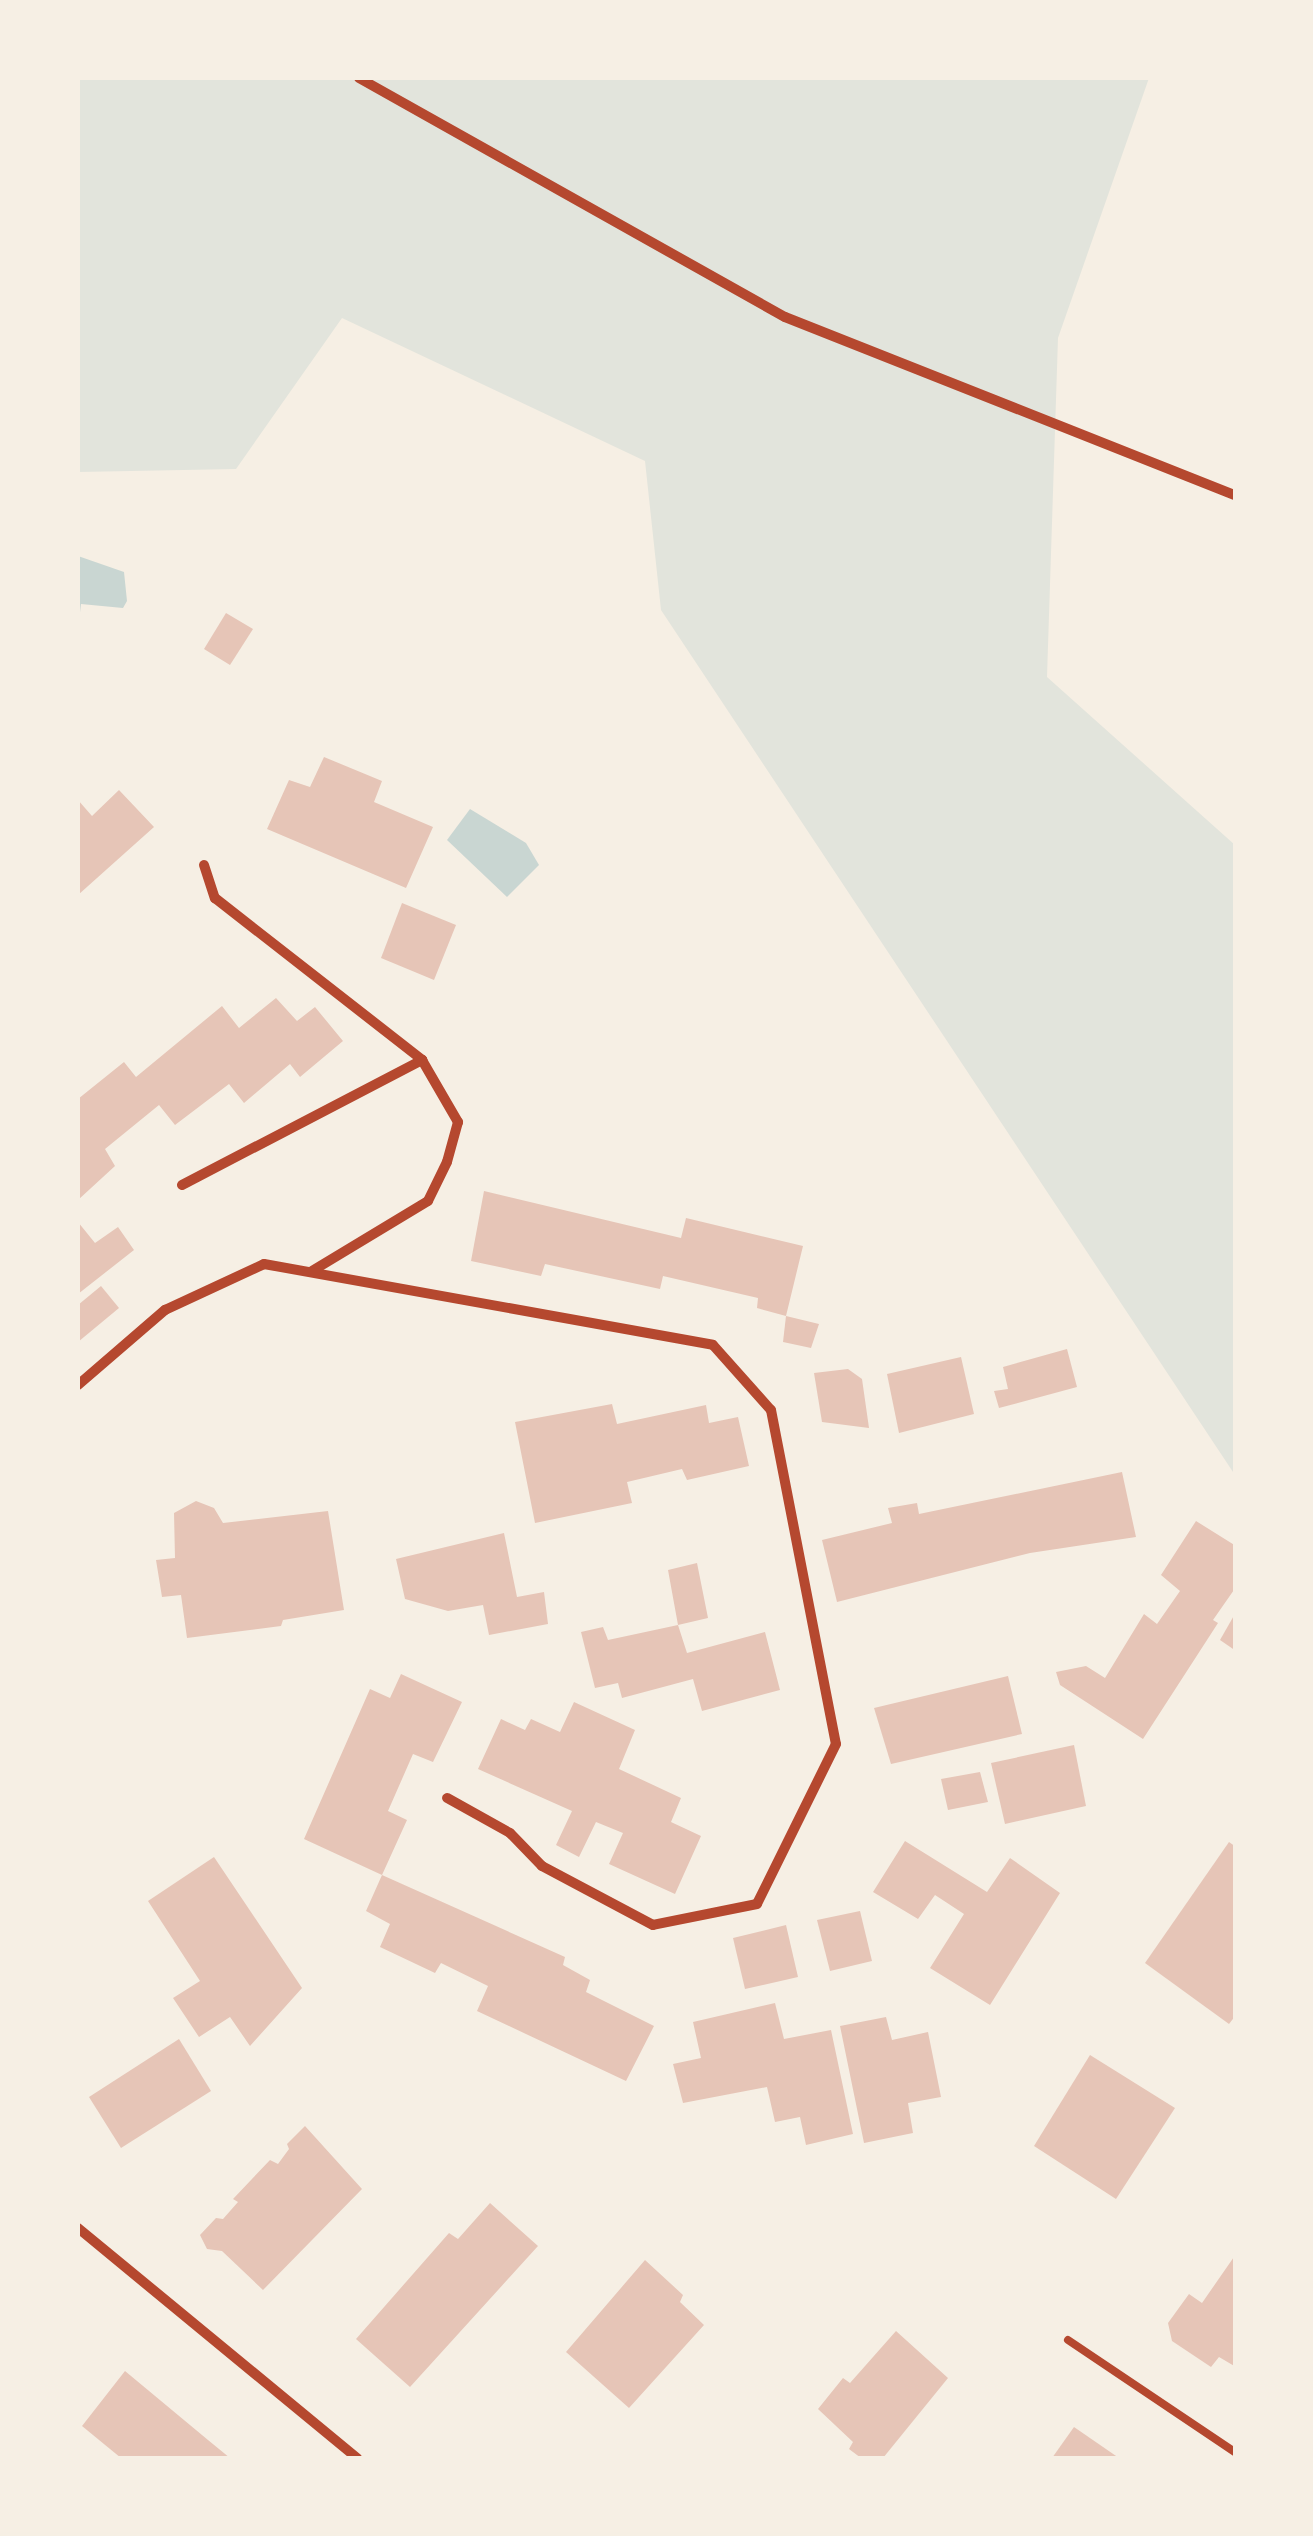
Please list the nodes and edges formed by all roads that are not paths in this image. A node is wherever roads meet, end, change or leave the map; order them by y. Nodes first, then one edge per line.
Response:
1 (359, 78) edge
2 (1236, 496) edge
3 (204, 866) dead end
4 (422, 1060) junction
5 (182, 1185) dead end
6 (311, 1272) junction
7 (78, 1385) edge
8 (447, 1798) dead end
9 (78, 2228) edge
10 (1068, 2340) dead end
11 (1236, 2453) edge
12 (356, 2458) edge

1 - 2 street
3 - 4 street
4 - 5 street
4 - 6 street
6 - 7 street
6 - 8 street
9 - 12 street
10 - 11 lane

